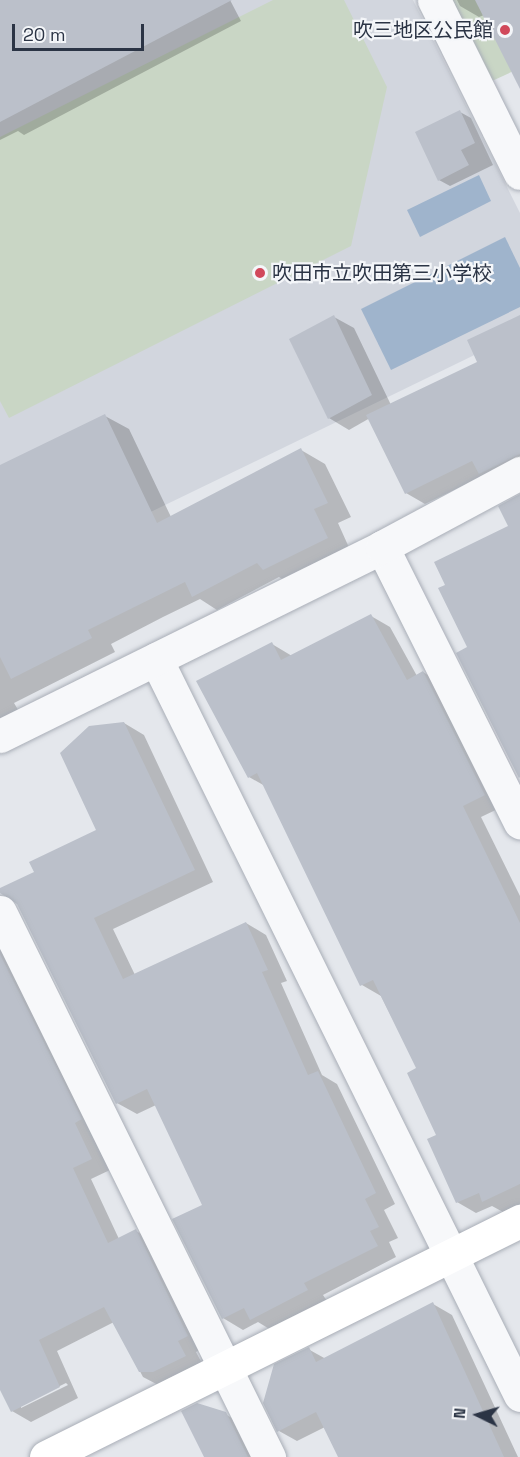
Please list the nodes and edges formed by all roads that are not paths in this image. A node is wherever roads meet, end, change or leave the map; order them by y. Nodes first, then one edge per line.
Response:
1 (434, 0) edge
2 (520, 173) edge
3 (520, 473) edge
4 (382, 547) junction
5 (156, 659) junction
6 (0, 736) edge
7 (520, 822) edge
8 (0, 912) edge
9 (520, 1221) edge
10 (453, 1255) junction
11 (226, 1369) junction
12 (520, 1395) edge
13 (46, 1457) edge
14 (269, 1457) edge

1 - 2 street
3 - 4 street
4 - 5 street
4 - 7 street
5 - 6 street
5 - 10 street
8 - 11 street
9 - 10 street
10 - 11 street
10 - 12 street
11 - 13 street
11 - 14 street

